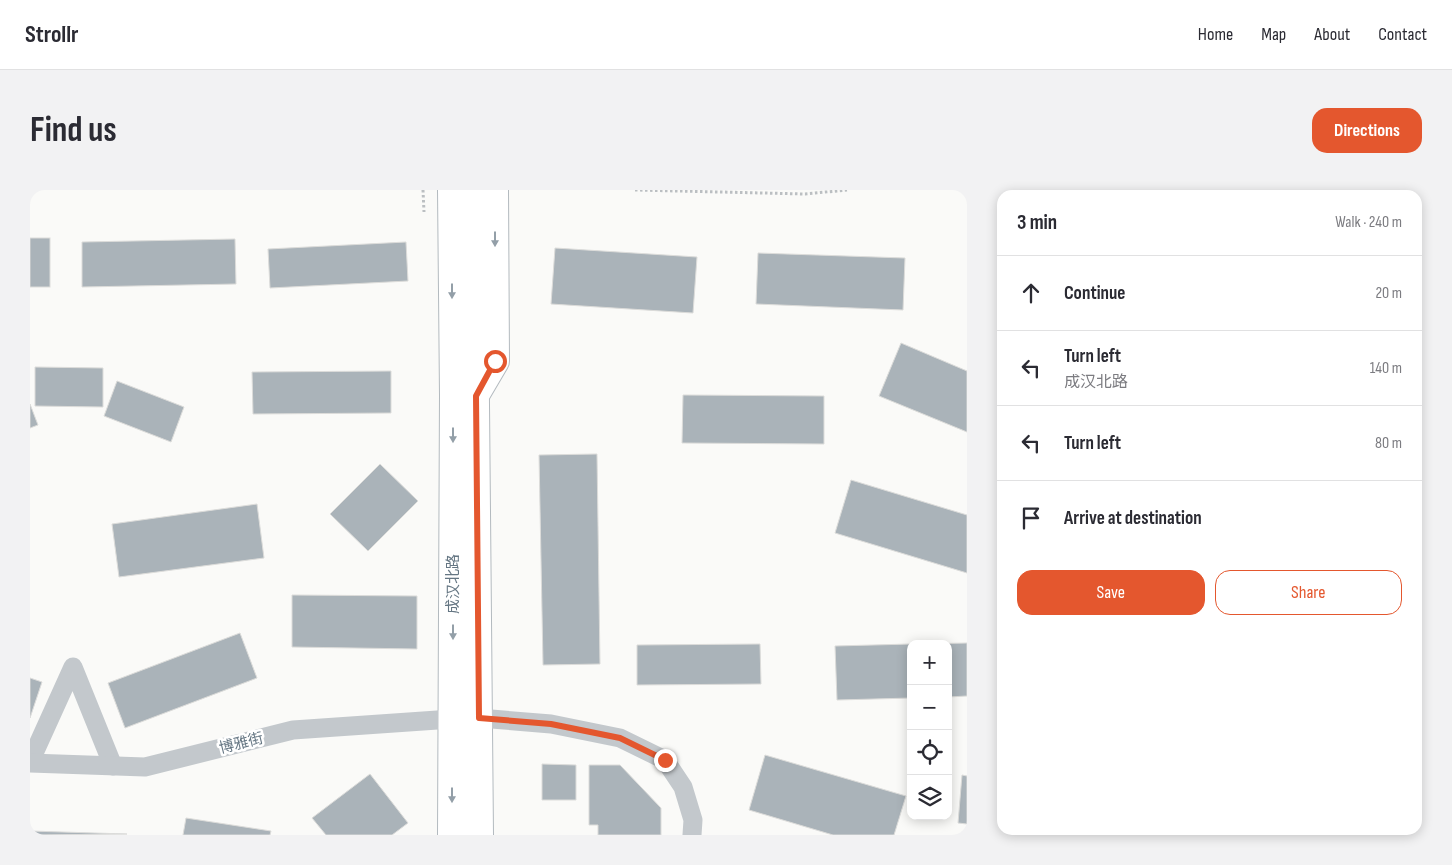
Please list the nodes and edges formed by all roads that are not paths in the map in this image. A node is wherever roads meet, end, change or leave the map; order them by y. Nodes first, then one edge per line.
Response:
1 (452, 190) edge
2 (473, 190) edge
3 (494, 190) edge
4 (429, 201) edge
5 (463, 334) junction
6 (465, 395) junction
7 (465, 718) junction
8 (30, 762) edge
9 (113, 766) junction
10 (452, 835) edge
11 (479, 835) edge
12 (692, 835) edge

1 -> 5 main road
2 - 5 main road
3 -> 6 main road
4 - 6 main road
5 - 6 main road, 成汉北路
6 - 7 main road, 成汉北路
7 - 9 street, 博雅街
7 -> 10 main road, 成汉北路
7 - 11 main road, 成汉北路
7 - 12 street, 博雅街
8 - 9 street, 博雅街
8 - 9 street

